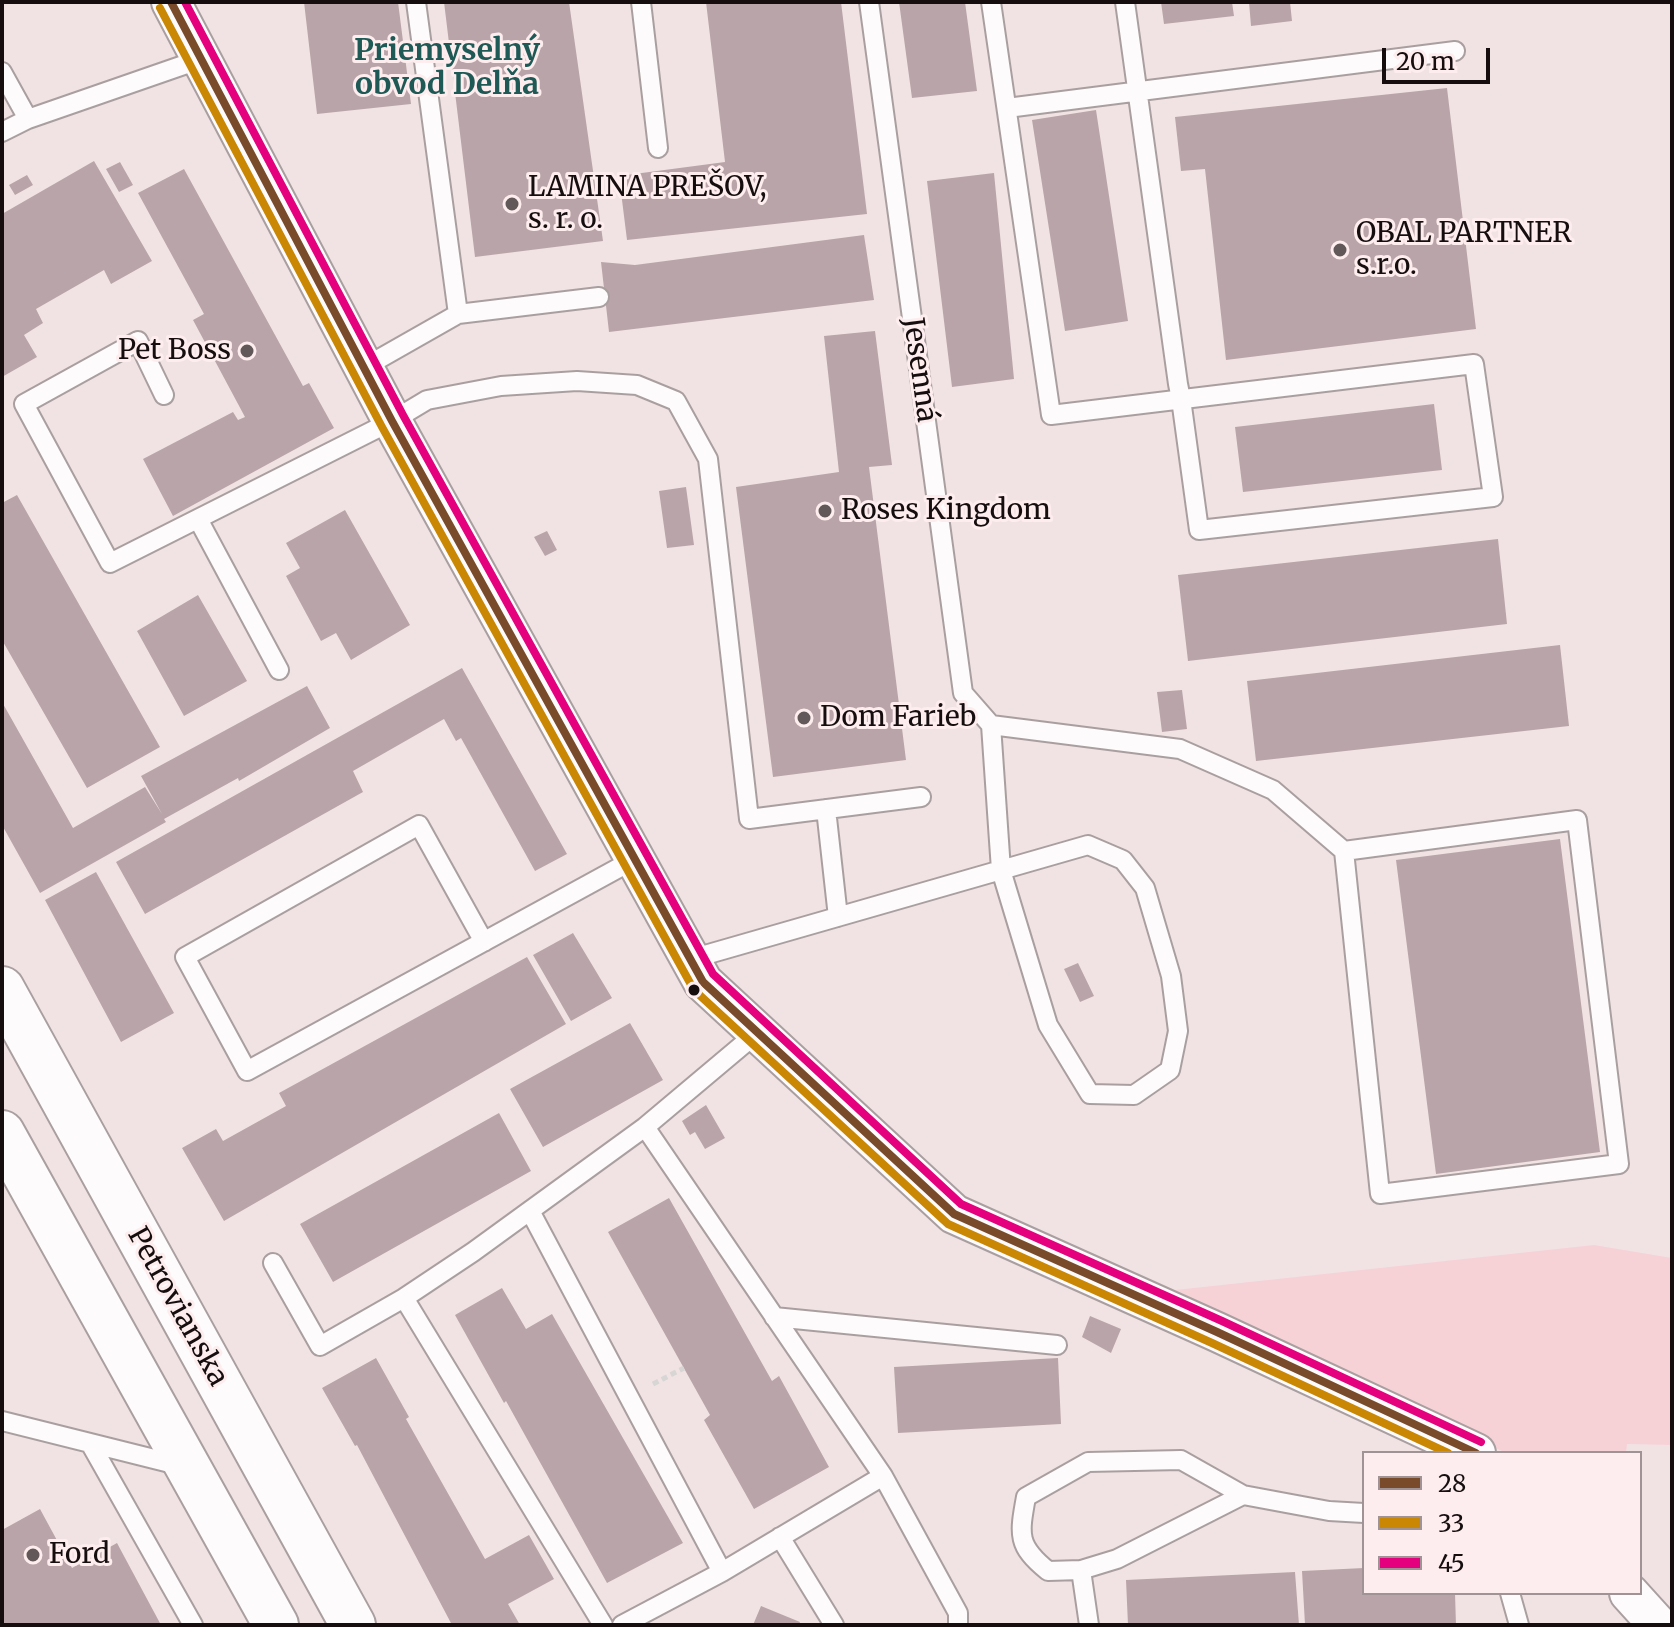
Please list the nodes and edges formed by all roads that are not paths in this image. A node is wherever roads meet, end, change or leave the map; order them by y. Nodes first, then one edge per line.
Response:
1 (171, 2) edge
2 (416, 2) edge
3 (641, 2) edge
4 (869, 2) edge
5 (991, 2) edge
6 (1125, 2) edge
7 (1455, 51) dead end
8 (201, 59) junction
9 (2, 72) edge
10 (1138, 91) junction
11 (1007, 108) junction
12 (28, 119) junction
13 (2, 132) edge
14 (658, 148) dead end
15 (599, 297) dead end
16 (458, 314) junction
17 (363, 368) junction
18 (164, 395) dead end
19 (1181, 399) junction
20 (392, 421) junction
21 (198, 519) junction
22 (279, 670) dead end
23 (991, 725) junction
24 (921, 797) dead end
25 (826, 809) junction
26 (1344, 851) junction
27 (635, 859) junction
28 (1001, 870) junction
29 (838, 917) junction
30 (484, 942) junction
31 (691, 959) junction
32 (2, 989) edge
33 (758, 1032) junction
34 (645, 1127) junction
35 (2, 1133) edge
36 (530, 1211) junction
37 (273, 1263) dead end
38 (404, 1298) junction
39 (774, 1317) junction
40 (1057, 1345) dead end
41 (2, 1421) edge
42 (90, 1443) junction
43 (1472, 1451) edge
44 (188, 1467) junction
45 (883, 1476) junction
46 (1243, 1495) junction
47 (1362, 1513) edge
48 (780, 1537) junction
49 (1081, 1570) junction
50 (722, 1572) junction
51 (1511, 1595) edge
52 (1631, 1595) edge
53 (958, 1619) edge
54 (193, 1625) edge
55 (276, 1625) edge
56 (353, 1625) edge
57 (603, 1625) edge
58 (622, 1625) edge
59 (834, 1625) edge
60 (1089, 1625) edge
61 (1519, 1625) edge
62 (1658, 1625) edge

1 - 8 street
2 - 16 lane
3 - 14 lane
4 - 23 lane, Jesenná
5 - 11 lane
6 - 10 lane
7 - 10 lane
8 - 12 lane
8 - 17 street
9 - 12 lane
10 - 11 lane
10 - 19 lane
11 - 19 lane
12 - 13 lane
15 - 16 lane
16 - 17 lane
17 - 20 street
18 - 21 lane
19 - 19 lane
20 - 21 lane
20 - 25 lane
20 - 27 street
21 - 22 lane
23 - 26 lane
23 - 28 lane
24 - 25 lane
25 - 29 lane
26 - 26 lane
27 - 30 lane
27 - 31 street
28 - 28 lane
28 - 29 lane
29 - 31 lane
30 - 30 lane
31 - 33 street
32 - 56 main road, Petrovianska
33 - 34 lane
33 - 43 street
34 - 36 lane
34 - 39 lane
35 - 44 main road
36 - 38 lane
36 - 50 lane
37 - 38 lane
38 - 57 lane
39 - 40 lane
39 - 45 lane
41 - 42 lane
42 - 44 lane
42 - 54 lane
44 - 55 main road
45 - 48 lane
45 - 53 lane
46 - 47 lane
46 - 49 lane
46 - 49 lane
48 - 50 lane
48 - 59 lane
49 - 60 lane
50 - 58 lane
51 - 61 lane
52 - 62 street

